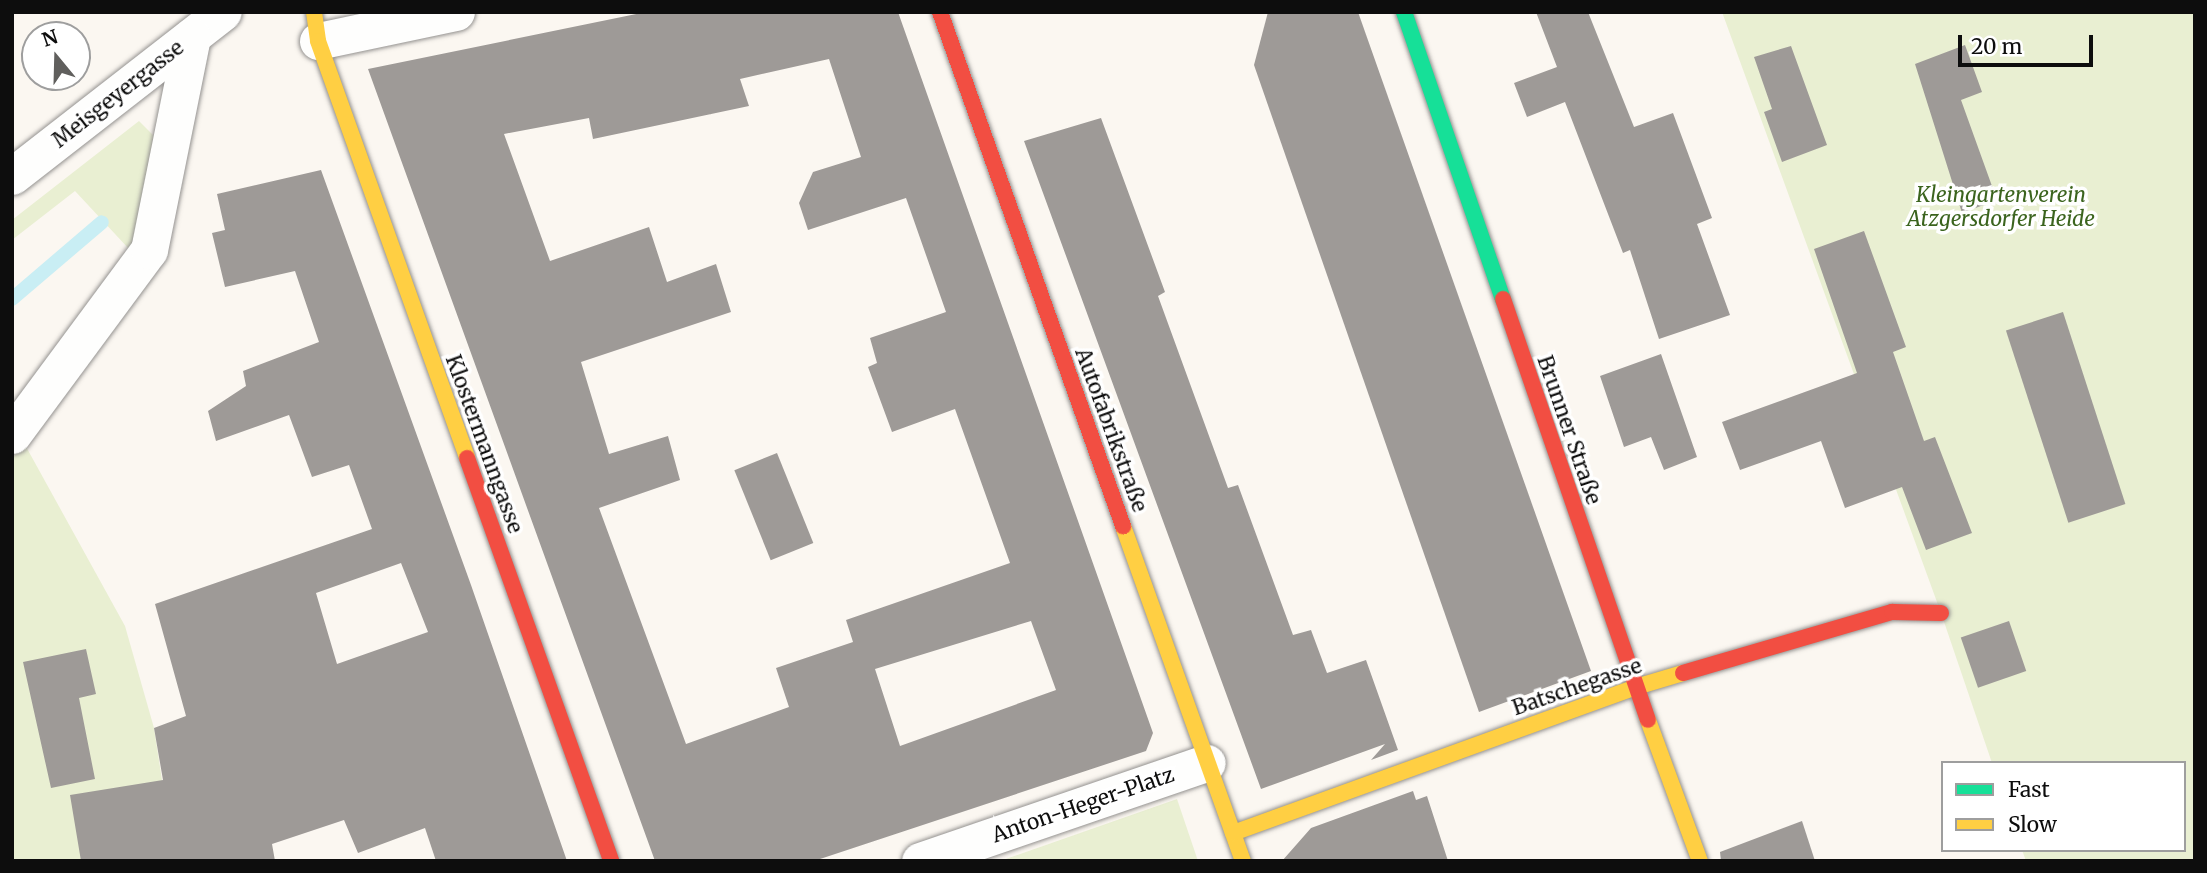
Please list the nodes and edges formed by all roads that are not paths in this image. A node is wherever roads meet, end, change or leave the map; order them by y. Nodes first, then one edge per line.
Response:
1 (223, 12) edge
2 (456, 12) edge
3 (940, 12) edge
4 (1404, 12) edge
5 (316, 26) edge
6 (192, 36) junction
7 (12, 176) edge
8 (12, 435) edge
9 (1941, 612) dead end
10 (1636, 687) junction
11 (1207, 763) junction
12 (1233, 832) junction
13 (611, 861) edge
14 (920, 861) edge
15 (1243, 861) edge
16 (1699, 861) edge

1 - 6 street, Meisgeyergasse
2 - 5 street
3 - 11 street, Autofabrikstraße
4 - 10 street, Brunner Straße
5 - 13 street, Klostermanngasse
6 - 7 street, Meisgeyergasse
6 - 8 street
9 - 10 street, Batschegasse
10 - 12 street, Batschegasse
10 - 16 street, Brunner Straße
11 - 12 street, Autofabrikstraße
11 - 14 street, Anton-Heger-Platz
12 - 15 street, Autofabrikstraße

